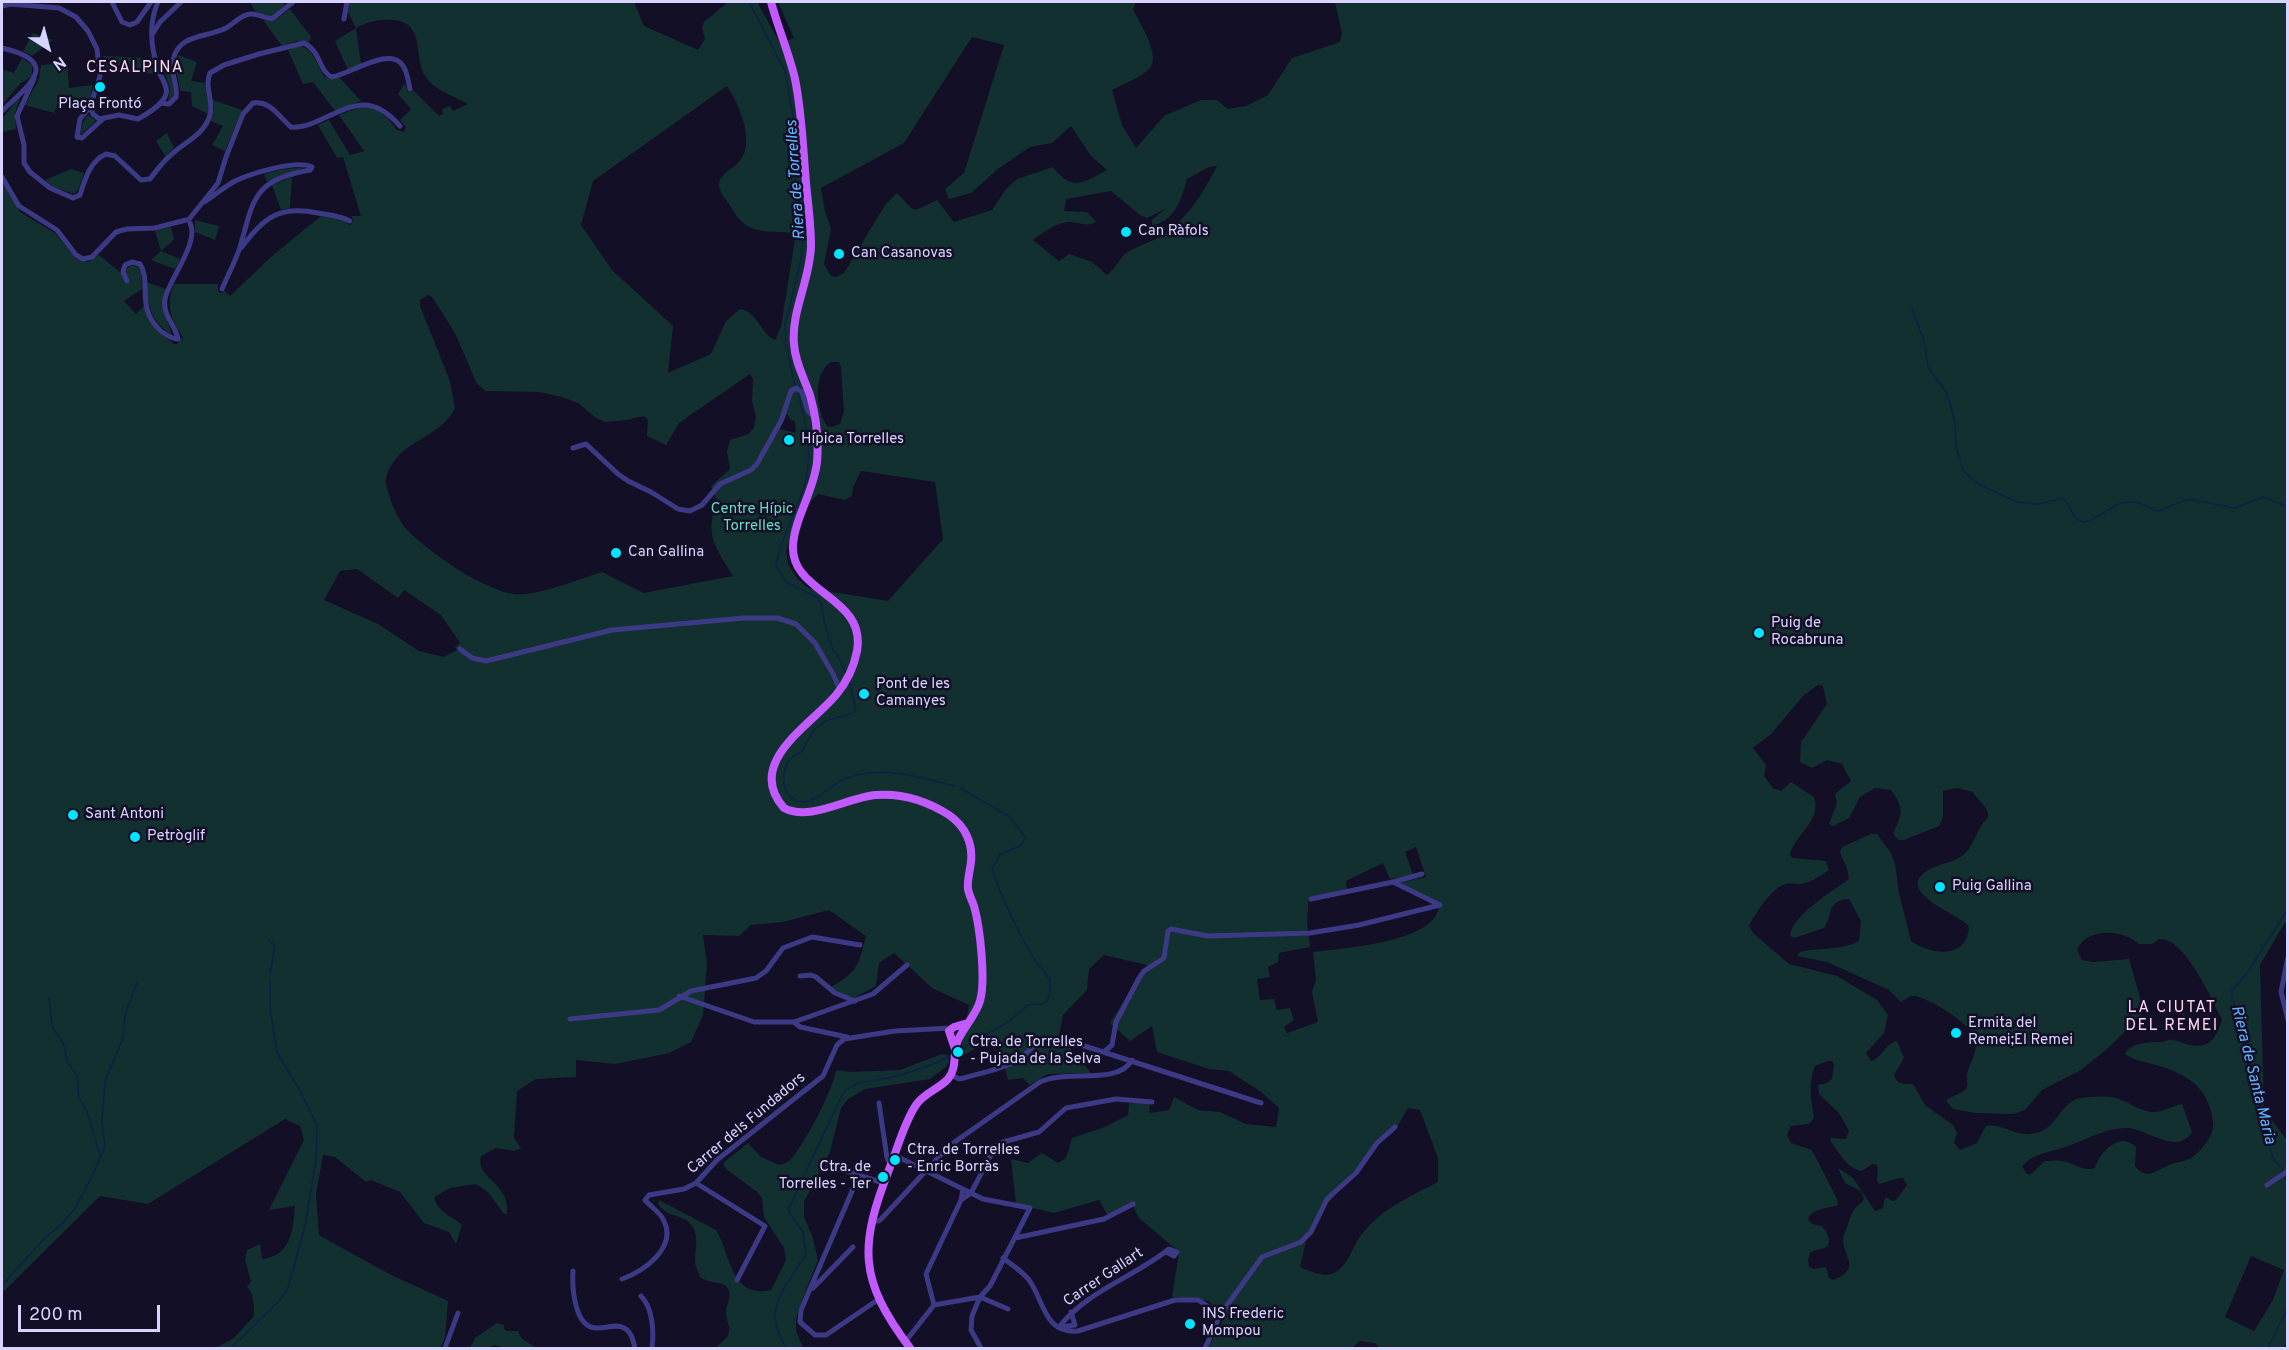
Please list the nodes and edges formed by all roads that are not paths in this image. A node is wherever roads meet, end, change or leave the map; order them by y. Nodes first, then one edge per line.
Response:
1 (112, 2) edge
2 (151, 2) edge
3 (158, 2) edge
4 (181, 2) edge
5 (293, 2) edge
6 (346, 2) edge
7 (771, 2) edge
8 (2, 6) edge
9 (344, 19) dead end
10 (152, 35) junction
11 (2, 48) edge
12 (34, 79) junction
13 (410, 89) dead end
14 (160, 103) junction
15 (90, 107) junction
16 (2, 111) edge
17 (103, 119) junction
18 (400, 126) dead end
19 (2, 177) edge
20 (202, 203) junction
21 (189, 220) junction
22 (350, 221) dead end
23 (238, 251) junction
24 (127, 281) dead end
25 (222, 289) dead end
26 (815, 418) junction
27 (573, 448) dead end
28 (460, 649) dead end
29 (840, 690) junction
30 (1422, 874) dead end
31 (1393, 882) junction
32 (1311, 899) dead end
33 (860, 945) dead end
34 (2288, 957) edge
35 (907, 965) dead end
36 (800, 976) dead end
37 (679, 996) junction
38 (855, 1001) junction
39 (570, 1020) dead end
40 (2288, 1020) edge
41 (794, 1022) junction
42 (956, 1033) junction
43 (849, 1037) junction
44 (1105, 1051) junction
45 (1132, 1060) junction
46 (951, 1075) junction
47 (1152, 1102) dead end
48 (879, 1103) dead end
49 (1261, 1103) dead end
50 (1395, 1127) dead end
51 (894, 1155) junction
52 (828, 1165) dead end
53 (891, 1165) junction
54 (926, 1171) junction
55 (2288, 1171) edge
56 (859, 1175) junction
57 (883, 1183) junction
58 (696, 1184) junction
59 (2267, 1185) dead end
60 (963, 1189) junction
61 (971, 1193) junction
62 (961, 1200) junction
63 (1133, 1204) dead end
64 (871, 1221) junction
65 (1015, 1238) junction
66 (853, 1247) dead end
67 (1166, 1252) dead end
68 (1003, 1258) junction
69 (573, 1271) dead end
70 (622, 1279) dead end
71 (737, 1280) dead end
72 (810, 1292) junction
73 (641, 1296) dead end
74 (980, 1297) junction
75 (879, 1299) junction
76 (934, 1305) junction
77 (1008, 1309) dead end
78 (1071, 1312) junction
79 (458, 1313) dead end
80 (1219, 1314) junction
81 (1059, 1327) junction
82 (907, 1345) edge
83 (445, 1348) edge
84 (635, 1348) edge
85 (652, 1348) edge
86 (981, 1348) edge
87 (1205, 1348) edge

1 - 2 street
3 - 10 street
4 - 10 street
5 - 14 street
6 - 9 street
7 - 26 main road
8 - 15 street
10 - 14 street
11 - 12 street
12 - 13 street
12 - 16 street
14 - 17 street
15 - 17 street
15 - 17 street
18 - 20 street
19 - 21 street
20 - 21 street
20 - 23 street
21 - 24 street
22 - 23 street
23 - 25 street
26 - 27 street
26 - 29 main road
28 - 29 street
29 - 42 main road
30 - 31 street
31 - 32 street
31 - 44 street
33 - 37 street
34 - 40 street
35 - 38 street
36 - 38 street
37 - 39 street
37 - 41 street
38 - 41 street
41 - 43 street
42 - 43 street
42 - 46 main road
43 - 58 street, Carrer dels Fundadors
44 - 45 street
44 - 46 street
45 - 49 street
45 - 54 street
46 - 51 main road
47 - 61 street
48 - 53 street
50 - 80 street
51 - 53 main road
51 - 54 street
52 - 56 street
53 - 57 main road
54 - 60 street
54 - 64 street
55 - 59 street
56 - 57 street
56 - 72 street
57 - 64 main road
58 - 70 street, Carrer dels Fundadors
58 - 71 street
60 - 61 street
60 - 62 street
61 - 62 street
61 - 65 street
62 - 76 street
63 - 65 street
64 - 75 main road
65 - 68 street
66 - 72 street
67 - 78 street, Carrer Gallart
68 - 74 street
68 - 81 street
69 - 84 street
72 - 75 street
73 - 85 street
74 - 76 street
74 - 77 street
74 - 86 street
75 - 82 main road
76 - 82 street
78 - 81 street, Carrer Gallart
78 - 81 street
79 - 83 street
80 - 81 street
80 - 87 street

